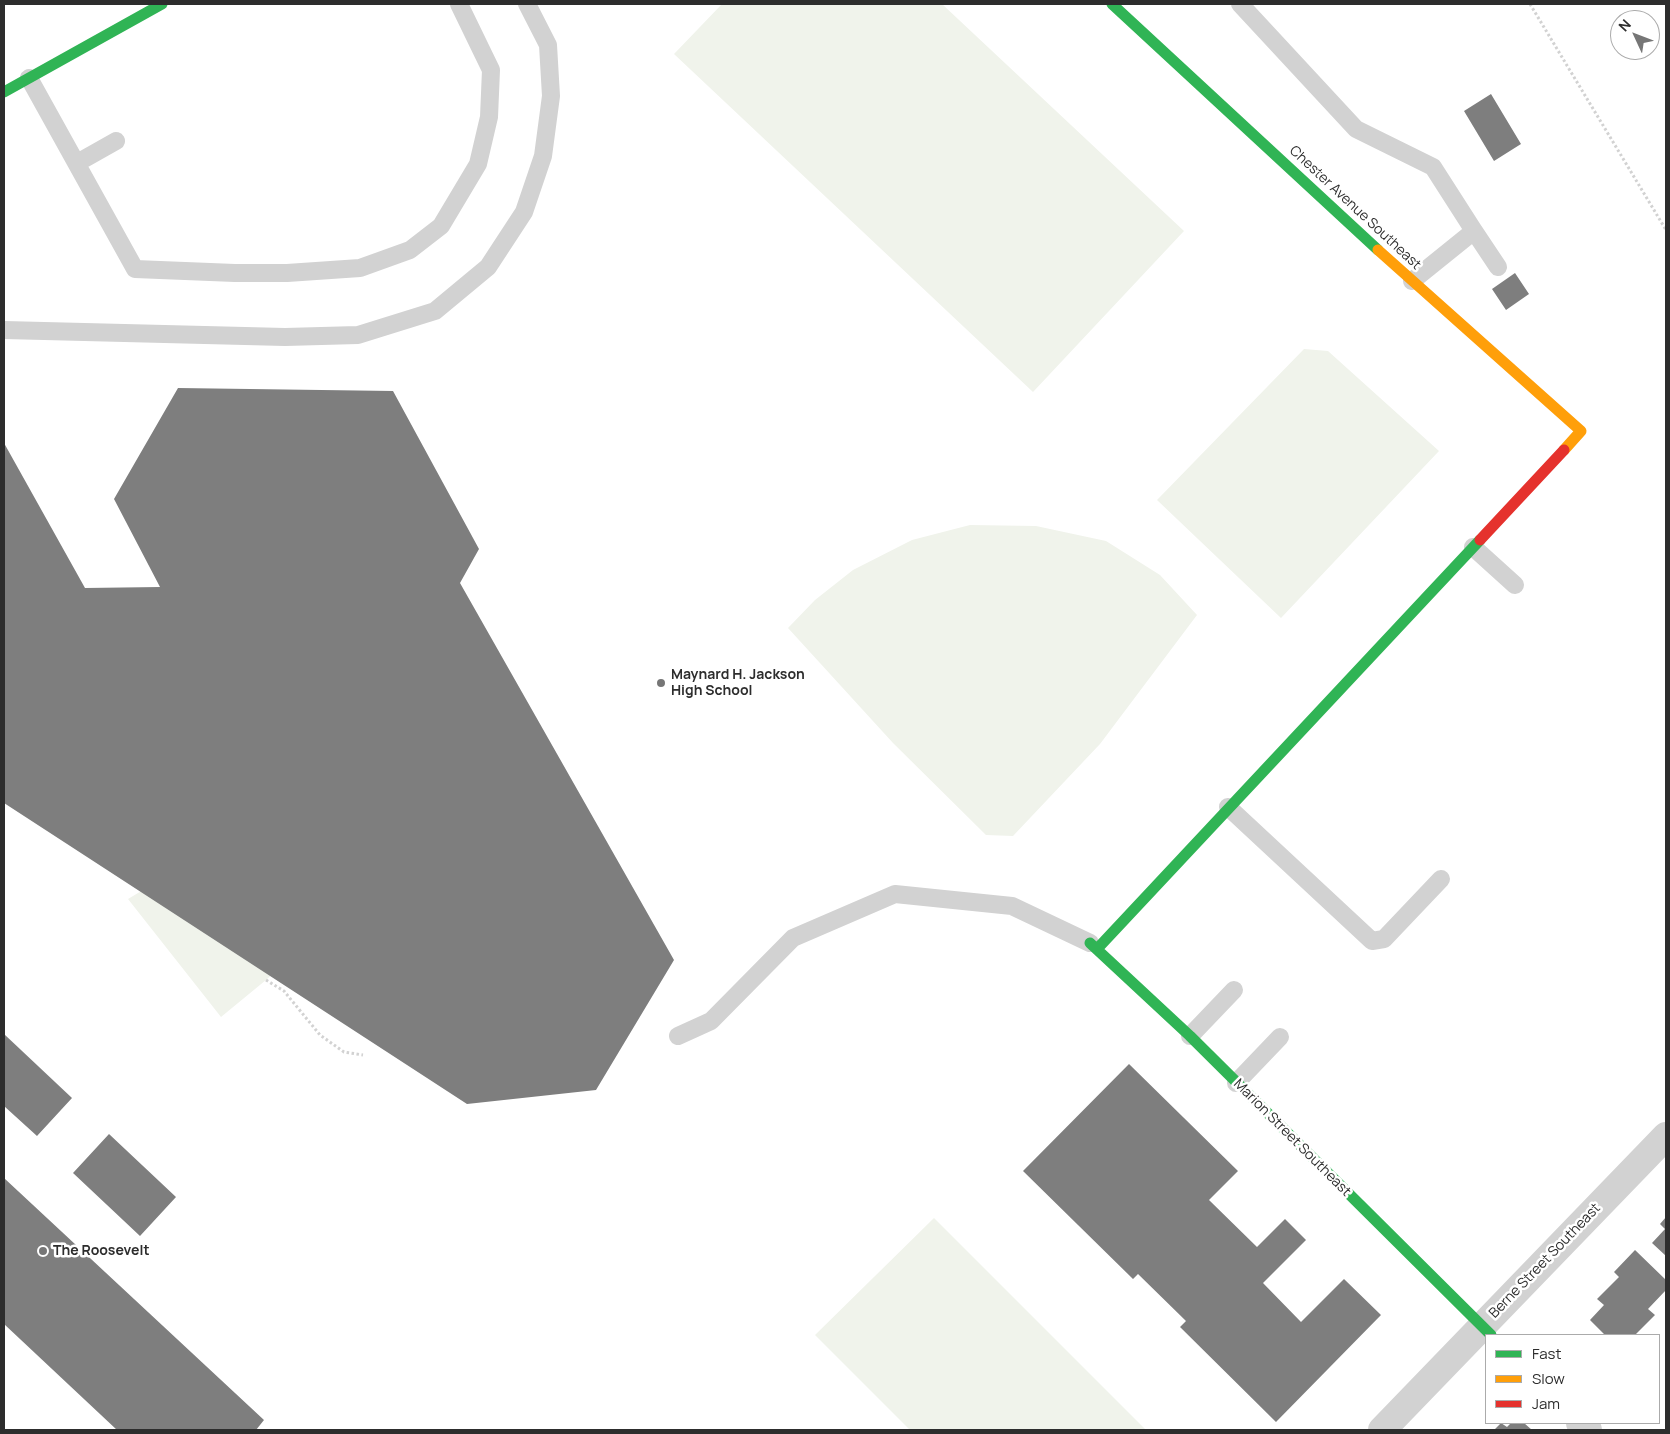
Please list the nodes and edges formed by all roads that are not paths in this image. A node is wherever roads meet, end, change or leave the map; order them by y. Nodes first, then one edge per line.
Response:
1 (162, 4) edge
2 (459, 4) edge
3 (527, 4) edge
4 (1112, 4) edge
5 (1240, 4) edge
6 (29, 78) junction
7 (4, 92) edge
8 (116, 141) dead end
9 (77, 163) junction
10 (1474, 231) junction
11 (1498, 267) dead end
12 (1412, 281) junction
13 (4, 330) edge
14 (1473, 547) junction
15 (1515, 585) dead end
16 (1228, 807) junction
17 (1441, 878) dead end
18 (1094, 946) junction
19 (1234, 990) dead end
20 (678, 1036) dead end
21 (1190, 1036) junction
22 (1280, 1037) dead end
23 (1236, 1083) junction
24 (1666, 1136) edge
25 (1486, 1331) edge
26 (1382, 1430) edge

1 - 6 street
2 - 9 lane
3 - 13 lane
4 - 12 street, Chester Avenue Southeast
5 - 10 lane
6 - 7 street
6 - 9 lane
8 - 9 lane
10 - 11 lane
10 - 12 lane
12 - 14 street, Chester Avenue Southeast
14 - 15 lane
14 - 16 street
16 - 17 lane
16 - 18 street
18 - 20 lane
18 - 21 street, Marion Street Southeast
19 - 21 lane
21 - 23 street, Marion Street Southeast
22 - 23 lane
23 - 25 street, Marion Street Southeast
24 - 25 street, Berne Street Southeast
25 - 26 street, Berne Street Southeast

